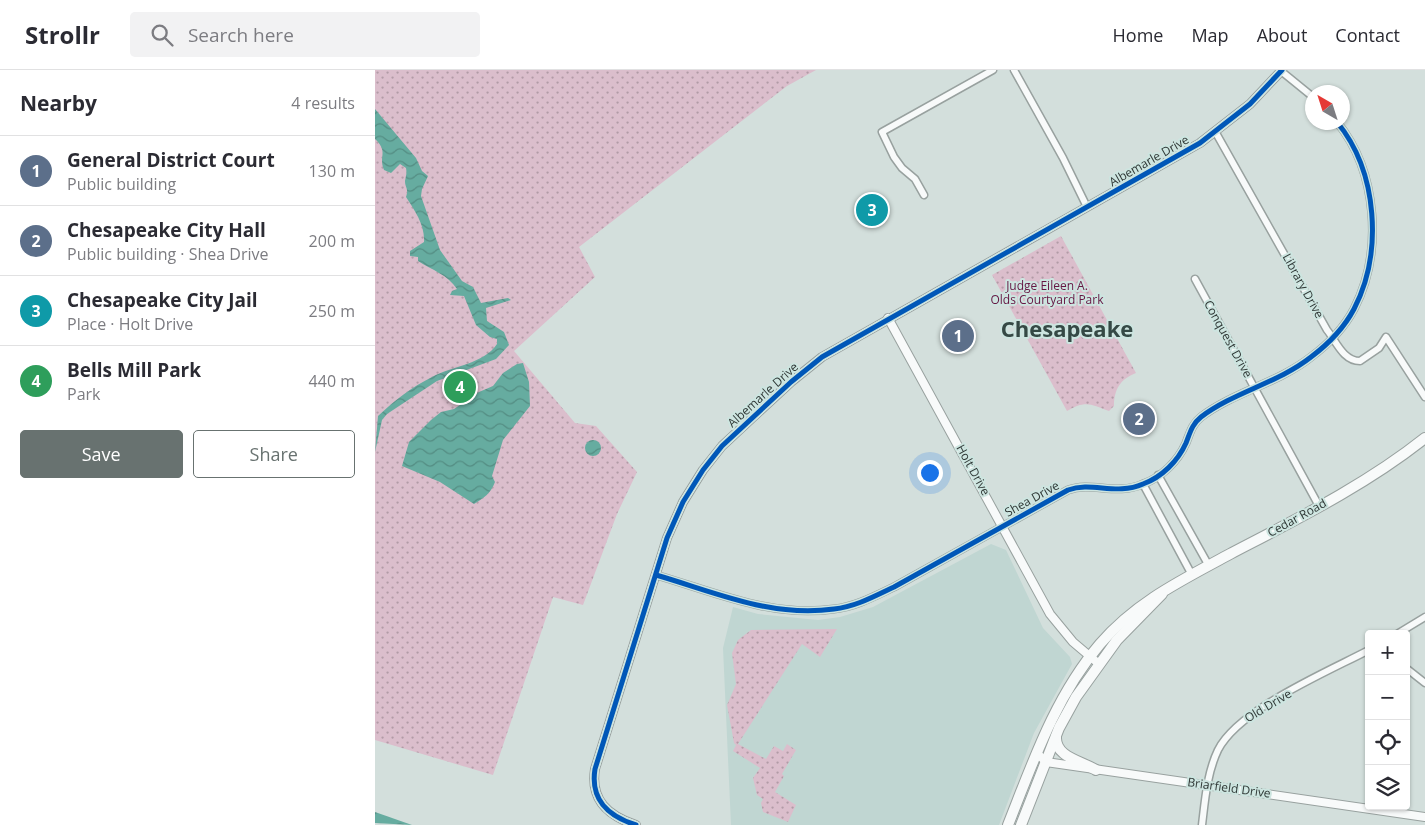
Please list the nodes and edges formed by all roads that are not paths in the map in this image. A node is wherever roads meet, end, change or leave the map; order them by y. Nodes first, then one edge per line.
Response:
1 (993, 70) edge
2 (1014, 70) edge
3 (1281, 71) edge
4 (1305, 90) edge
5 (1342, 130) edge
6 (1216, 133) junction
7 (924, 195) dead end
8 (1087, 207) junction
9 (1196, 281) dead end
10 (889, 318) junction
11 (1333, 337) junction
12 (1255, 386) junction
13 (1425, 397) edge
14 (1425, 438) edge
15 (1159, 476) junction
16 (1143, 484) junction
17 (1319, 506) junction
18 (1003, 526) junction
19 (1209, 566) junction
20 (656, 574) junction
21 (1192, 575) junction
22 (1164, 591) junction
23 (1425, 617) edge
24 (1404, 630) edge
25 (1365, 652) edge
26 (1090, 657) junction
27 (1099, 664) junction
28 (1410, 671) edge
29 (1425, 683) edge
30 (1056, 737) junction
31 (1037, 753) junction
32 (1046, 762) junction
33 (1095, 770) junction
34 (1207, 785) junction
35 (1425, 817) edge
36 (636, 825) edge
37 (1007, 825) edge
38 (1021, 825) edge
39 (1202, 825) edge

1 - 7 street
2 - 8 street
3 - 4 street
3 - 6 street, Albemarle Drive
5 - 11 street, Shea Drive
6 - 8 street, Albemarle Drive
6 - 11 street, Library Drive
8 - 10 street, Albemarle Drive
9 - 12 street, Conquest Drive
10 - 18 street, Holt Drive
10 - 20 street, Albemarle Drive
11 - 12 street, Shea Drive
11 - 13 street, Library Drive
12 - 15 street, Shea Drive
12 - 17 street, Conquest Drive
14 - 17 main road, Cedar Road
15 - 16 street, Shea Drive
15 - 19 street
16 - 18 street, Shea Drive
16 - 21 street
17 - 19 main road, Cedar Road
18 - 20 street, Shea Drive
18 - 26 street, Holt Drive
19 - 21 main road, Cedar Road
20 - 36 street, Albemarle Drive
21 - 22 main road, Cedar Road
22 - 26 main road, Cedar Road
22 - 27 main road, Cedar Road
23 - 24 street
25 - 34 street, Old Drive
26 - 27 street, Holt Drive
26 - 31 main road, Cedar Road
27 - 30 main road, Cedar Road
28 - 29 street
30 - 32 main road, Cedar Road
30 - 33 main road
31 - 32 street
31 - 37 main road, Cedar Road
32 - 33 street, Briarfield Drive
32 - 38 main road, Cedar Road
33 - 34 street, Briarfield Drive
34 - 35 street, Briarfield Drive
34 - 39 street, Old Drive

